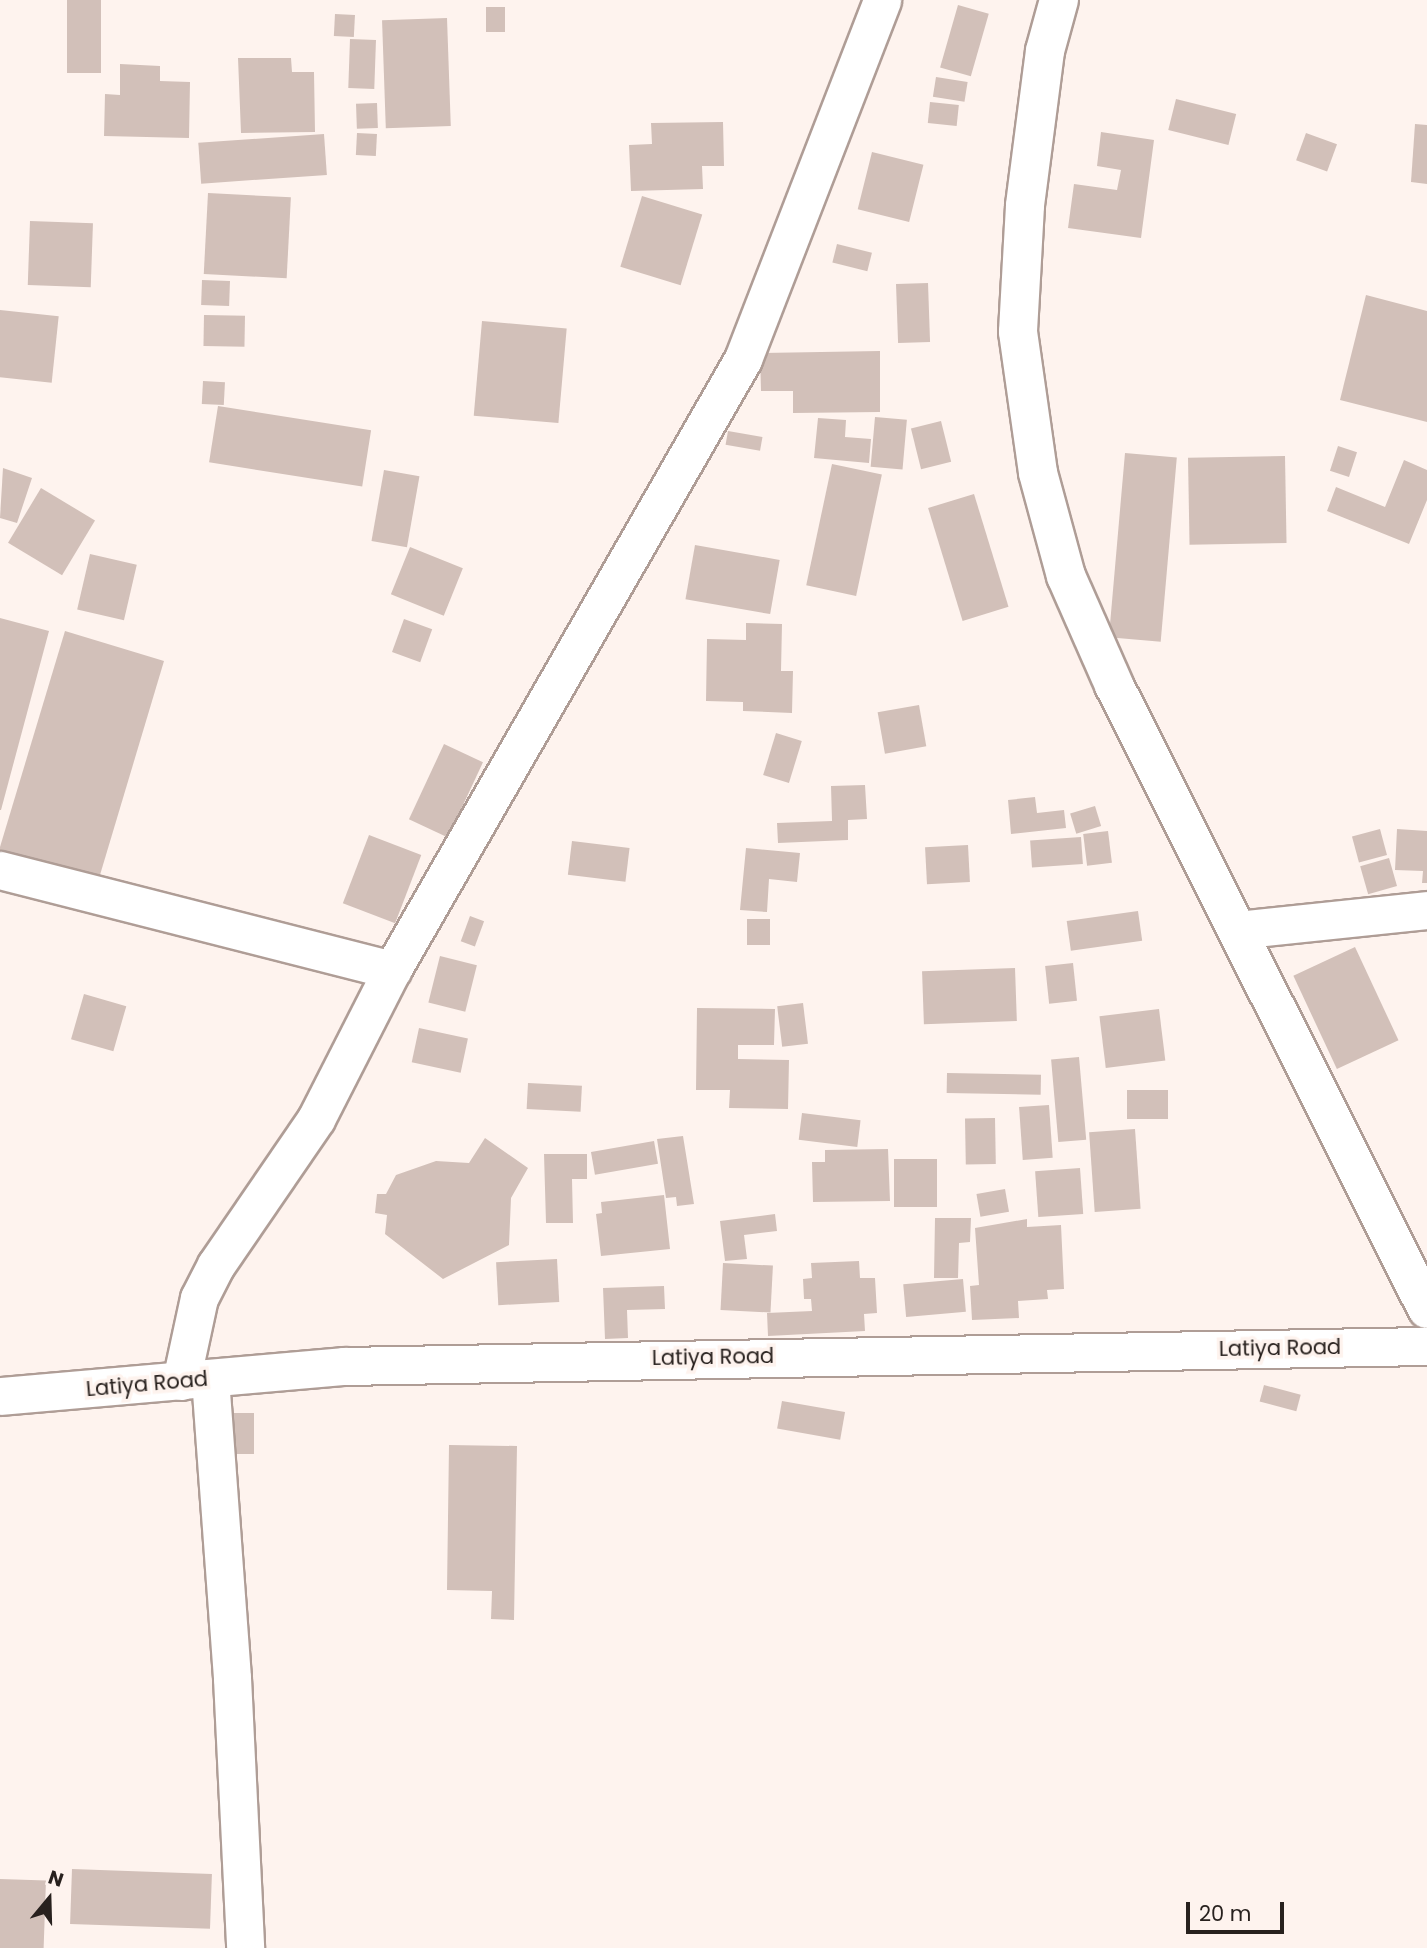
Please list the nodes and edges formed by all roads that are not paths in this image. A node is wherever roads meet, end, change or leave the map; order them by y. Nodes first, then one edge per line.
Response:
1 (882, 0) edge
2 (1059, 0) edge
3 (0, 870) edge
4 (1427, 910) edge
5 (1237, 930) junction
6 (392, 970) junction
7 (1427, 1309) edge
8 (1427, 1346) edge
9 (195, 1380) junction
10 (0, 1396) edge
11 (245, 1948) edge

1 - 6 street
2 - 5 street
3 - 6 street
4 - 5 street
5 - 7 street
6 - 9 street
8 - 9 street, Latiya Road
9 - 10 street, Latiya Road
9 - 11 street

